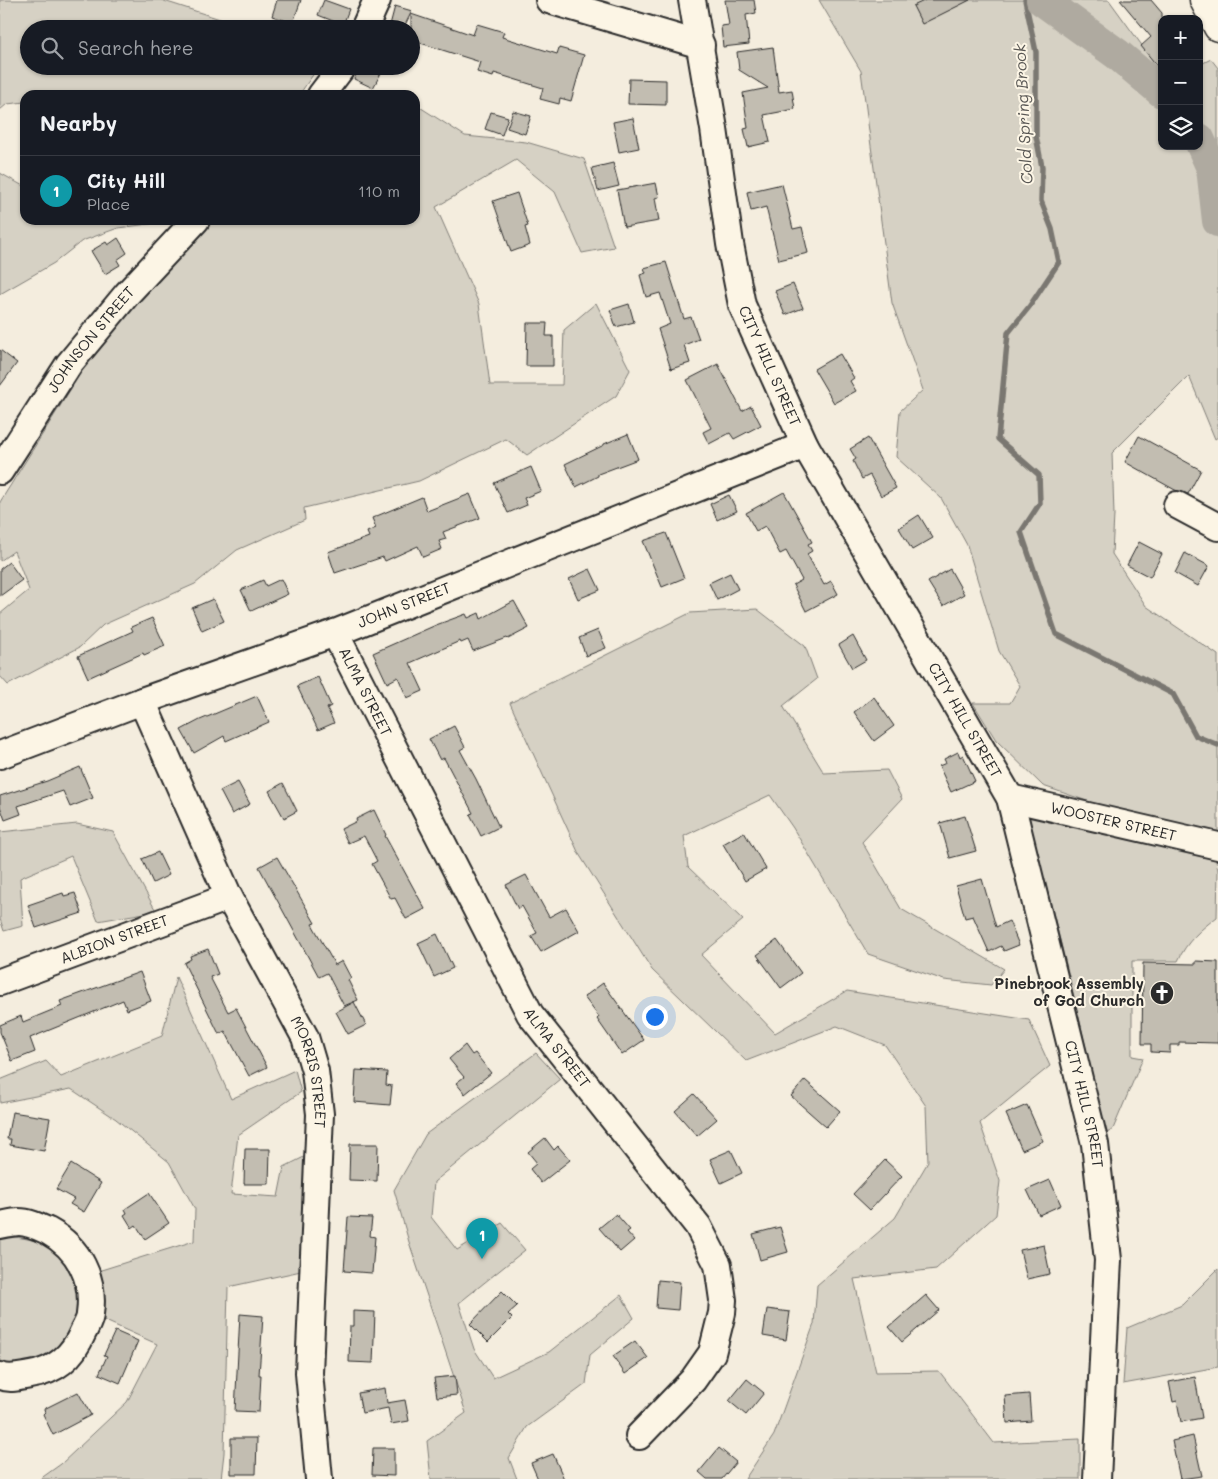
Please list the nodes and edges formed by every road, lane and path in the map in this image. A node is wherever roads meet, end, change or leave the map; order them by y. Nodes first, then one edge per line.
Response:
1 (377, 0) edge
2 (549, 0) edge
3 (692, 0) edge
4 (1204, 0) edge
5 (368, 20) edge
6 (1218, 27) edge
7 (701, 45) junction
8 (336, 75) edge
9 (325, 90) edge
10 (191, 225) edge
11 (805, 445) junction
12 (0, 471) edge
13 (1177, 505) dead end
14 (1218, 527) edge
15 (335, 634) junction
16 (142, 701) junction
17 (0, 755) edge
18 (1010, 798) junction
19 (1218, 846) edge
20 (229, 897) junction
21 (0, 982) edge
22 (0, 1225) edge
23 (0, 1376) edge
24 (639, 1436) dead end
25 (319, 1479) edge
26 (1097, 1479) edge

1 - 5 street
2 - 7 street
3 - 7 street, CITY HILL STREET
4 - 6 main road
7 - 11 street, CITY HILL STREET
8 - 9 street
10 - 12 street, JOHNSON STREET
11 - 15 street, JOHN STREET
11 - 18 street, CITY HILL STREET
13 - 14 street
15 - 16 street, JOHN STREET
15 - 24 street, ALMA STREET
16 - 17 street, JOHN STREET
16 - 20 street, MORRIS STREET
18 - 19 street, WOOSTER STREET
18 - 26 street, CITY HILL STREET
20 - 21 street, ALBION STREET
20 - 25 street, MORRIS STREET
22 - 23 street

